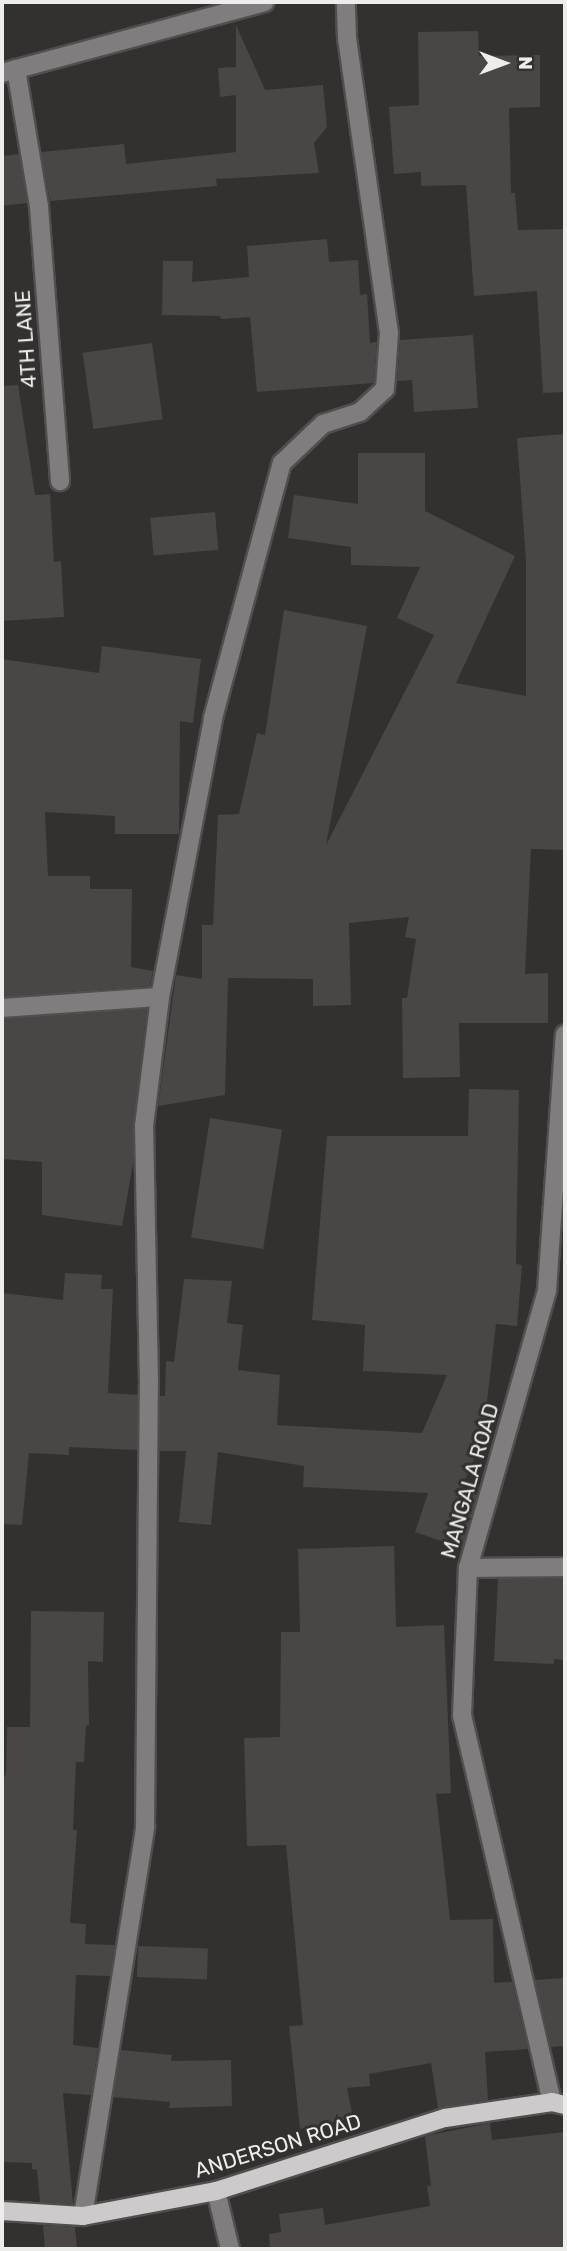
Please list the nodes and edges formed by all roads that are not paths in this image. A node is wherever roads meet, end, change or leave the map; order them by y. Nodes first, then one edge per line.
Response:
1 (265, 2) edge
2 (346, 2) edge
3 (9, 71) edge
4 (60, 481) dead end
5 (160, 997) junction
6 (2, 1008) edge
7 (565, 1035) edge
8 (565, 1567) edge
9 (468, 1568) junction
10 (559, 2103) edge
11 (216, 2191) junction
12 (2, 2211) edge
13 (83, 2216) junction
14 (230, 2249) edge

1 - 3 street
2 - 5 street
3 - 4 street, 4TH LANE
5 - 6 street
5 - 13 street
7 - 9 street, MANGALA ROAD
8 - 9 street
9 - 10 street, MANGALA ROAD
10 - 11 main road, ANDERSON ROAD
11 - 13 main road, ANDERSON ROAD
11 - 14 street
12 - 13 main road, ANDERSON ROAD

